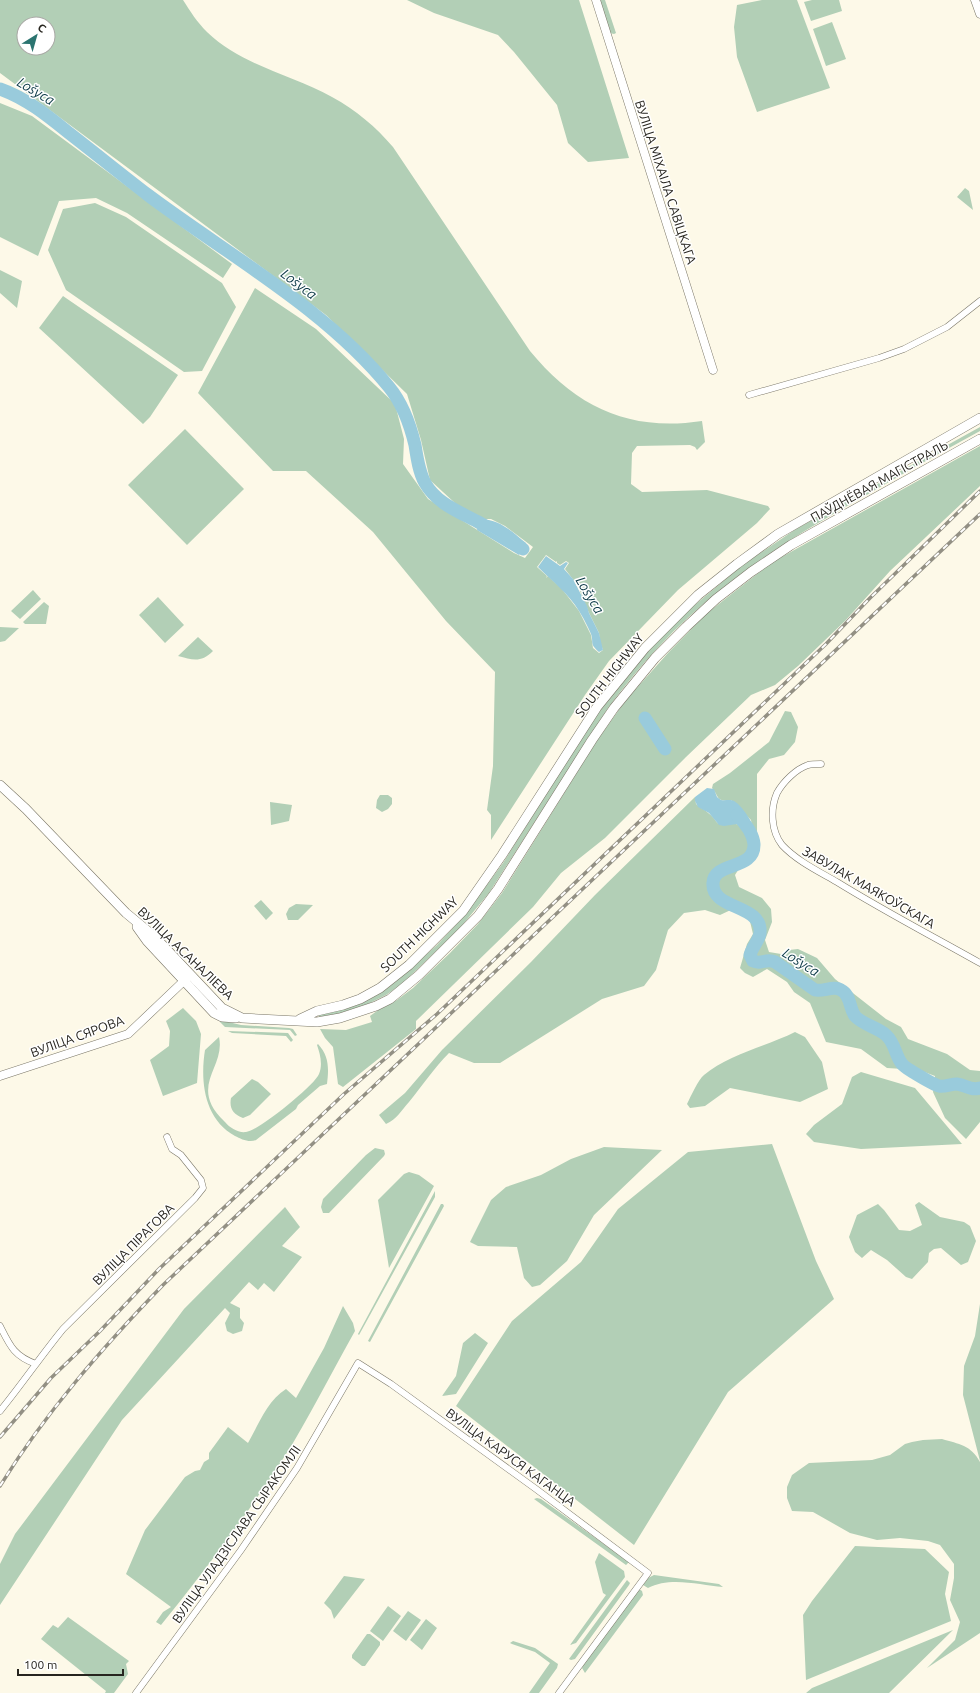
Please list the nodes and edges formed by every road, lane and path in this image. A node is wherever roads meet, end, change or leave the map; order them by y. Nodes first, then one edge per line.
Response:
1 (596, 0) edge
2 (976, 0) edge
3 (980, 14) edge
4 (980, 301) edge
5 (713, 370) dead end
6 (749, 395) dead end
7 (980, 418) edge
8 (980, 439) edge
9 (821, 764) dead end
10 (0, 785) edge
11 (980, 962) edge
12 (187, 978) junction
13 (299, 1020) junction
14 (0, 1076) edge
15 (167, 1137) dead end
16 (0, 1326) edge
17 (358, 1363) joint
18 (36, 1364) junction
19 (0, 1411) edge
20 (136, 1693) edge
21 (559, 1693) edge

1 - 5 street, ВУЛІЦА МІХАІЛА САВІЦКАГА
2 - 3 street
4 - 6 street
7 - 13 main road, SOUTH HIGHWAY
8 - 13 main road, SOUTH HIGHWAY
9 - 11 street, ЗАВУЛАК МАЯКОЎСКАГА
10 - 12 main road, ВУЛІЦА АСАНАЛІЕВА
12 - 13 main road, ВУЛІЦА АСАНАЛІЕВА
12 - 14 street, ВУЛІЦА СЯРОВА
15 - 18 street, ВУЛІЦА ПІРАГОВА
16 - 18 street
17 - 20 street, ВУЛІЦА УЛАДЗІСЛАВА СЫРАКОМЛІ
17 - 21 street, ВУЛІЦА КАРУСЯ КАГАНЦА
18 - 19 street

